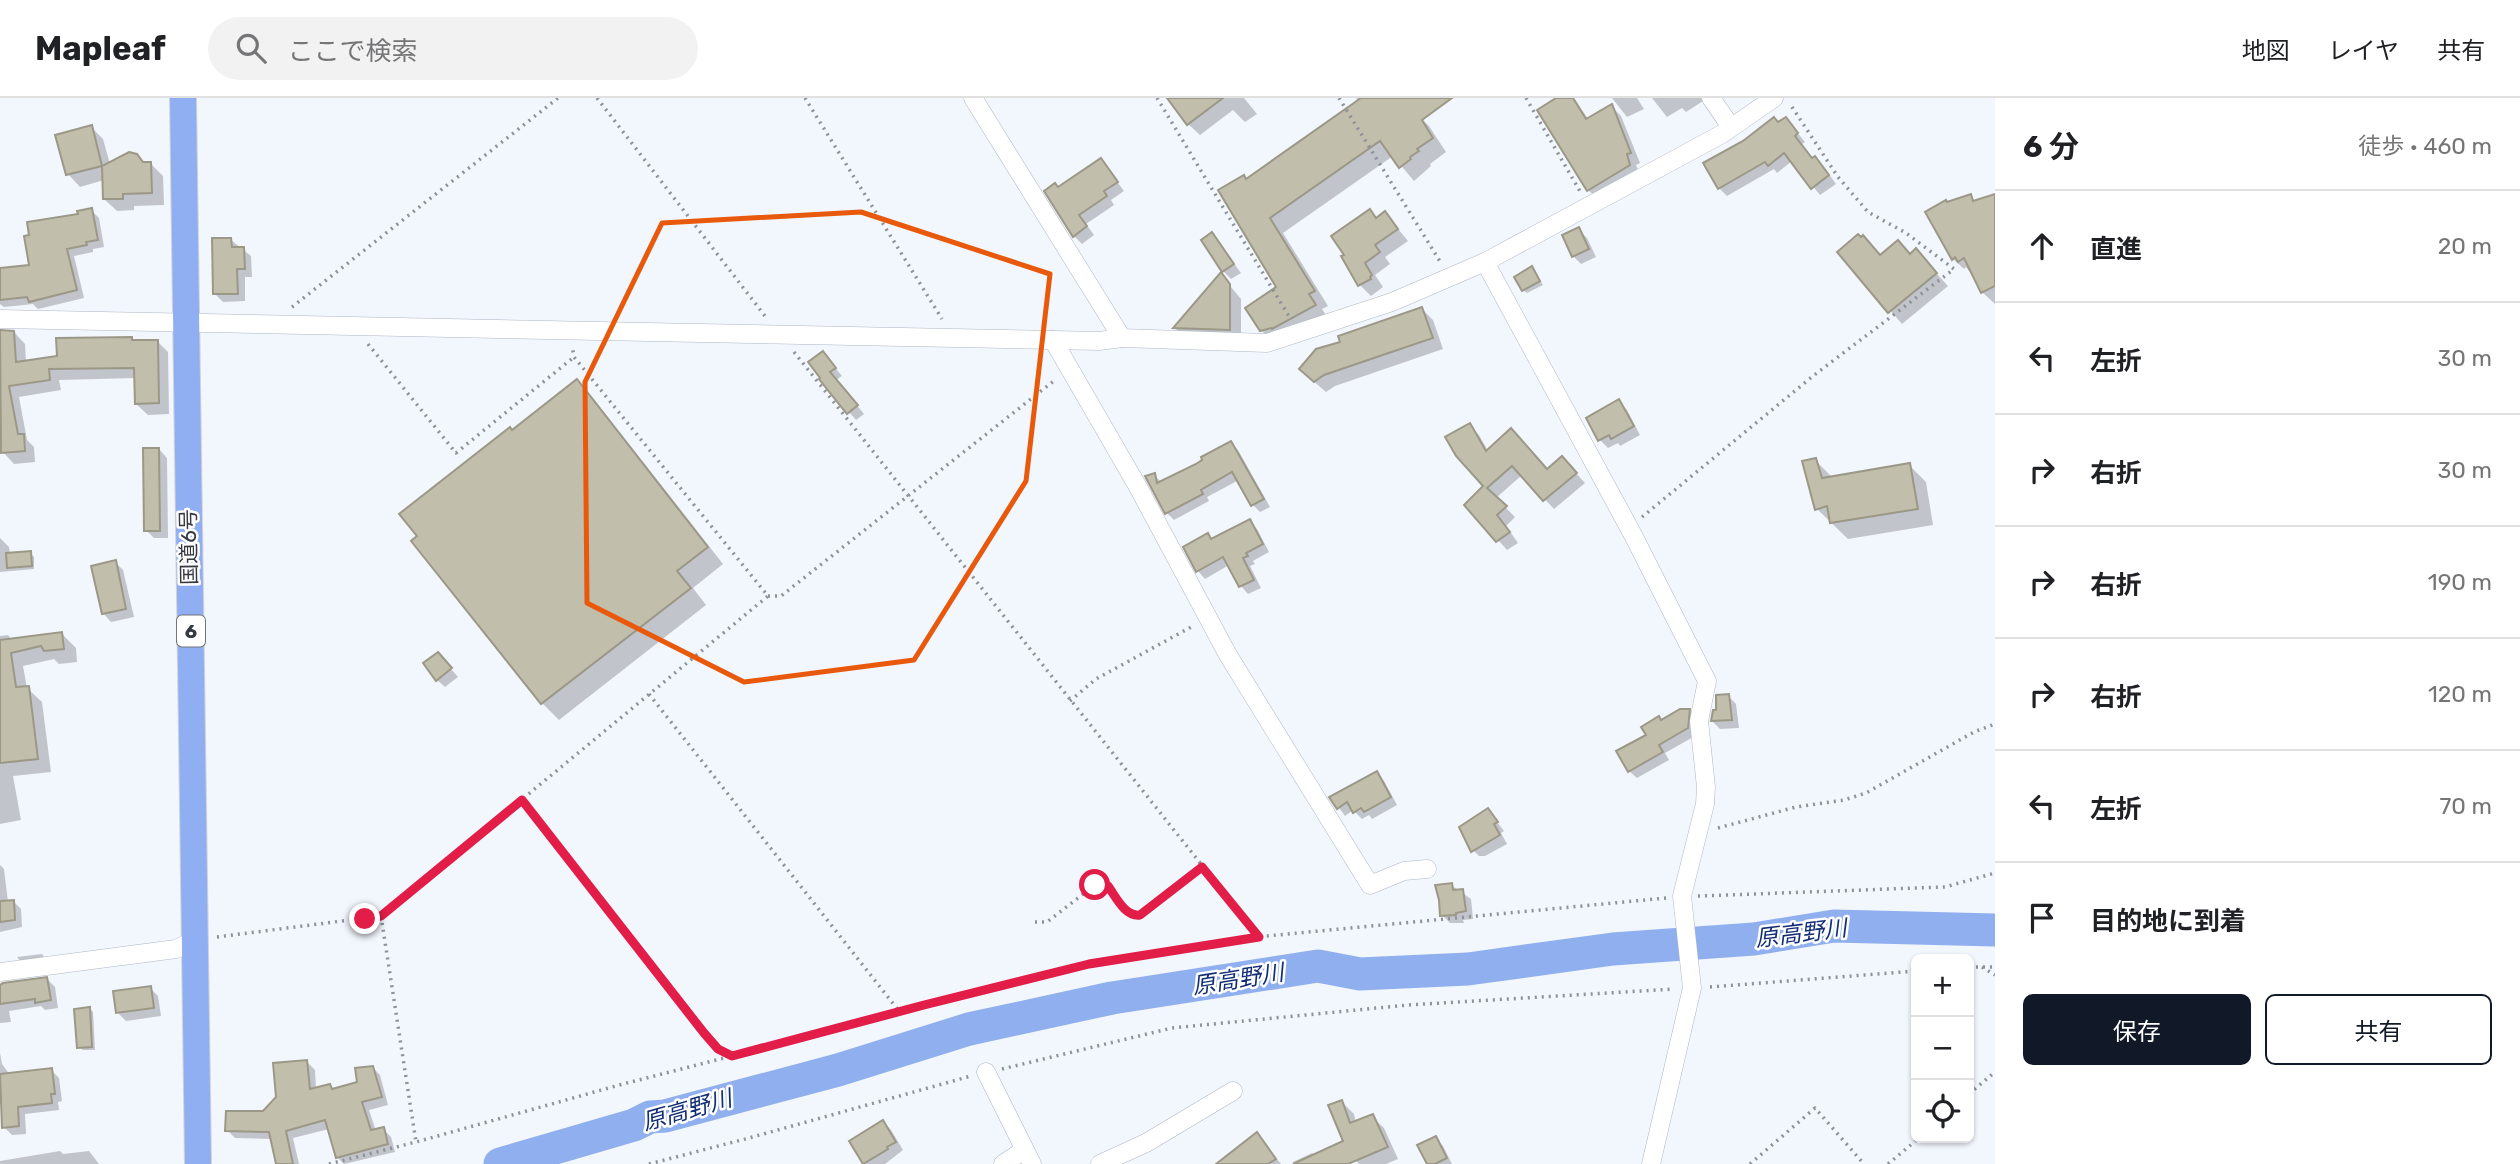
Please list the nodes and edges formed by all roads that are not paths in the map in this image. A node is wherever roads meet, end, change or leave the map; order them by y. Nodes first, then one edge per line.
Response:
1 (183, 98) edge
2 (973, 98) edge
3 (1711, 98) edge
4 (1774, 98) edge
5 (1731, 127) junction
6 (1485, 262) junction
7 (0, 319) edge
8 (186, 322) junction
9 (1122, 338) junction
10 (1053, 340) junction
11 (1427, 869) dead end
12 (195, 940) junction
13 (0, 972) edge
14 (986, 1072) road end
15 (1233, 1091) dead end
16 (1028, 1157) edge
17 (198, 1164) edge
18 (1003, 1164) edge
19 (1100, 1164) edge
20 (1651, 1164) edge

1 - 8 highway, 国道6号 / 6
2 - 9 street
3 - 5 street
4 - 5 street
5 - 6 street
6 - 9 street
6 - 20 street
7 - 8 street
8 - 10 street
8 - 12 highway, 国道6号 / 6
9 - 10 street
10 - 11 street
12 - 13 street
12 - 17 highway, 国道6号 / 6
14 - 16 street
15 - 19 street
16 - 18 street

